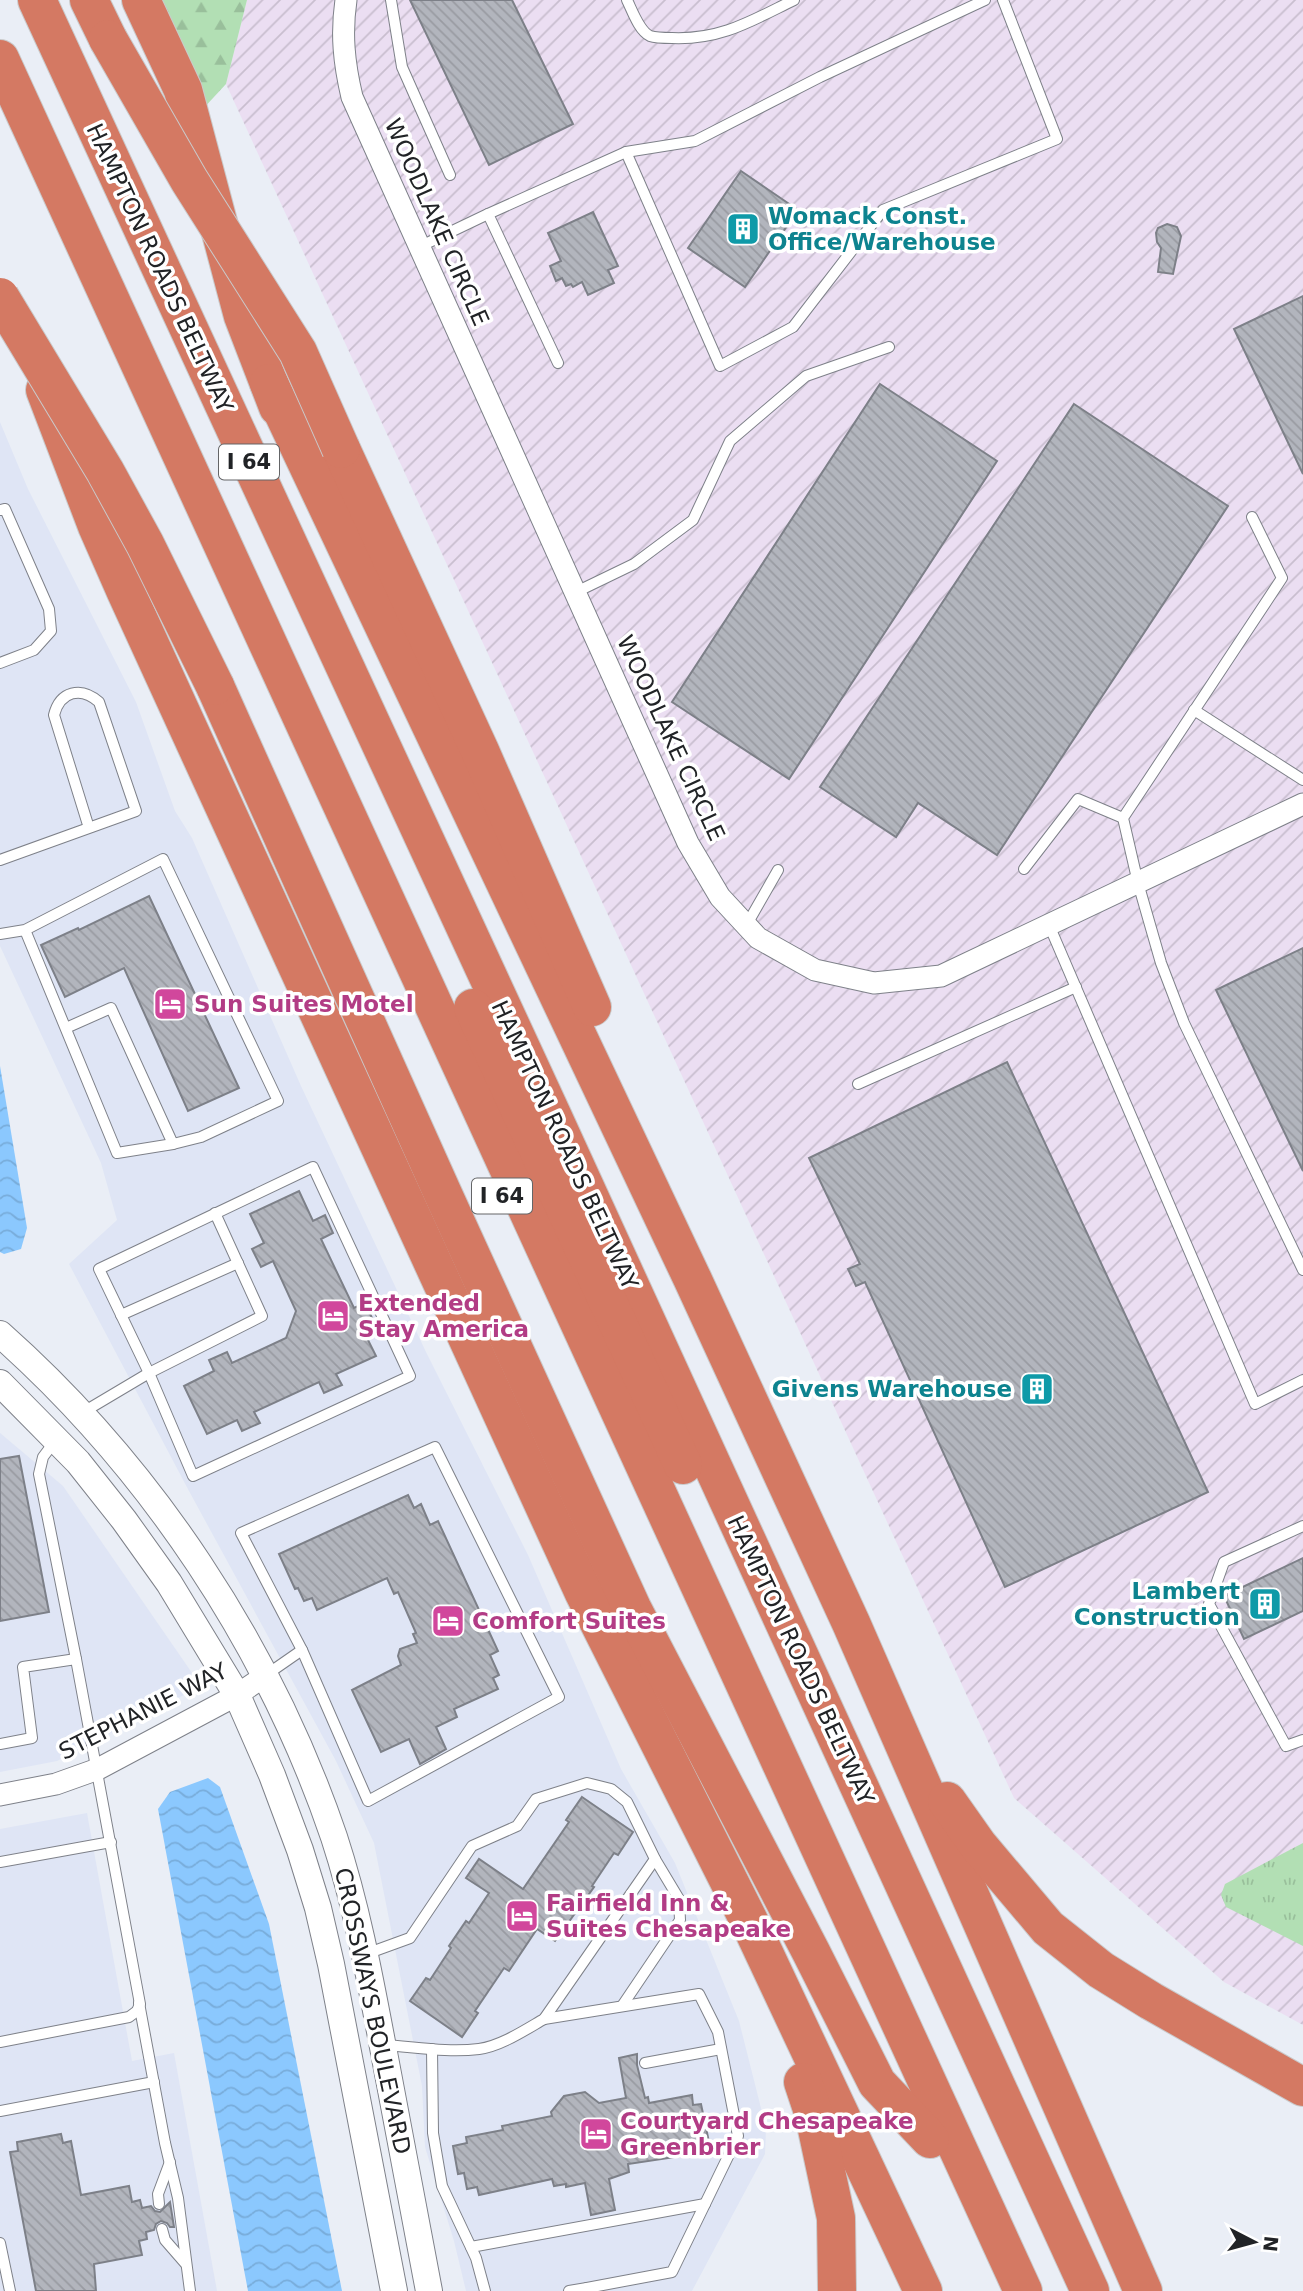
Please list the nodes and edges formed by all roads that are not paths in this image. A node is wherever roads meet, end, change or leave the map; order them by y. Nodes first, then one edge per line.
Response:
1 (10, 0) edge
2 (37, 0) edge
3 (89, 0) edge
4 (141, 0) edge
5 (346, 0) edge
6 (391, 0) edge
7 (627, 0) edge
8 (794, 0) edge
9 (985, 0) edge
10 (1003, 0) edge
11 (0, 59) edge
12 (0, 102) edge
13 (626, 152) junction
14 (450, 175) dead end
15 (488, 214) junction
16 (419, 247) junction
17 (0, 274) edge
18 (0, 298) edge
19 (889, 347) dead end
20 (558, 363) dead end
21 (269, 383) junction
22 (2, 506) edge
23 (1252, 517) dead end
24 (574, 593) junction
25 (0, 663) edge
26 (1194, 710) junction
27 (1303, 780) edge
28 (1303, 804) edge
29 (1123, 818) junction
30 (89, 828) junction
31 (0, 860) edge
32 (1024, 869) dead end
33 (778, 870) dead end
34 (1138, 883) junction
35 (463, 923) junction
36 (1049, 925) junction
37 (746, 926) junction
38 (25, 930) junction
39 (0, 934) edge
40 (1076, 987) junction
41 (66, 1028) junction
42 (858, 1084) dead end
43 (173, 1144) junction
44 (215, 1213) junction
45 (238, 1263) junction
46 (1303, 1270) edge
47 (692, 1278) junction
48 (121, 1315) junction
49 (0, 1334) edge
50 (149, 1373) junction
51 (1303, 1380) edge
52 (0, 1383) edge
53 (80, 1414) junction
54 (56, 1439) junction
55 (1303, 1526) edge
56 (851, 1623) junction
57 (302, 1650) junction
58 (76, 1659) junction
59 (266, 1675) junction
60 (237, 1695) junction
61 (1303, 1740) edge
62 (0, 1744) edge
63 (98, 1769) junction
64 (0, 1795) edge
65 (111, 1842) junction
66 (655, 1859) junction
67 (0, 1862) edge
68 (749, 1921) junction
69 (366, 1954) junction
70 (138, 1996) junction
71 (622, 2006) junction
72 (544, 2019) junction
73 (0, 2042) edge
74 (383, 2045) junction
75 (432, 2049) junction
76 (721, 2049) junction
77 (645, 2063) dead end
78 (154, 2082) junction
79 (1303, 2087) edge
80 (0, 2111) edge
81 (930, 2139) junction
82 (170, 2162) junction
83 (159, 2204) dead end
84 (705, 2204) junction
85 (162, 2229) dead end
86 (0, 2243) edge
87 (471, 2247) junction
88 (185, 2263) junction
89 (587, 2289) edge
90 (10, 2291) edge
91 (190, 2291) edge
92 (394, 2291) edge
93 (429, 2291) edge
94 (485, 2291) edge
95 (569, 2291) edge
96 (837, 2291) edge
97 (923, 2291) edge
98 (1002, 2291) edge
99 (1023, 2291) edge
100 (1062, 2291) edge
101 (1090, 2291) edge
102 (1143, 2291) edge

1 - 100 highway
2 - 35 highway, HAMPTON ROADS BELTWAY / I 64
3 - 47 highway, bridge
4 - 21 highway
5 - 16 street, WOODLAKE CIRCLE
6 - 14 lane
7 - 8 lane
9 - 13 lane
10 - 13 lane
11 - 99 highway
12 - 81 highway, I 64
13 - 15 lane
15 - 16 lane
15 - 20 lane
16 - 24 street, WOODLAKE CIRCLE
17 - 68 highway
18 - 81 highway, bridge
19 - 24 lane
21 - 35 highway
21 - 47 highway
22 - 25 lane
23 - 26 lane
24 - 37 street, WOODLAKE CIRCLE
26 - 27 lane
26 - 29 lane
28 - 34 street, WOODLAKE CIRCLE
29 - 32 lane
29 - 34 lane
30 - 30 lane
30 - 31 lane
33 - 37 lane
34 - 36 street, WOODLAKE CIRCLE
34 - 46 lane
35 - 101 highway, HAMPTON ROADS BELTWAY / I 64
36 - 37 street, WOODLAKE CIRCLE
36 - 40 lane
38 - 39 lane
38 - 41 lane
38 - 43 lane
40 - 42 lane
40 - 51 lane
41 - 43 lane
41 - 43 lane
44 - 45 lane
44 - 48 lane
44 - 50 lane
45 - 48 lane
45 - 50 lane
47 - 56 highway
48 - 50 lane
49 - 53 street, CROSSWAYS BOULEVARD
50 - 53 lane
52 - 54 street, CROSSWAYS BOULEVARD
53 - 59 street, CROSSWAYS BOULEVARD
54 - 58 lane
54 - 60 street, CROSSWAYS BOULEVARD
55 - 61 lane
56 - 79 highway
56 - 102 highway
57 - 57 lane
57 - 59 lane
58 - 62 lane
58 - 63 lane
59 - 60 street, STEPHANIE WAY
59 - 69 street, CROSSWAYS BOULEVARD
60 - 63 street, STEPHANIE WAY
60 - 92 street, CROSSWAYS BOULEVARD
63 - 64 street, STEPHANIE WAY
63 - 65 lane
65 - 67 lane
65 - 70 lane
66 - 69 lane
66 - 71 lane
66 - 72 lane
68 - 96 highway
68 - 97 highway
69 - 74 street, CROSSWAYS BOULEVARD
70 - 73 lane
70 - 78 lane
71 - 72 lane
71 - 76 lane
72 - 75 lane
74 - 75 lane
74 - 93 street, CROSSWAYS BOULEVARD
75 - 87 lane
76 - 77 lane
76 - 84 lane
78 - 80 lane
78 - 82 lane
81 - 98 highway, I 64
82 - 83 lane
82 - 88 lane
84 - 87 lane
84 - 89 lane
85 - 88 lane
86 - 90 lane
87 - 94 lane
88 - 91 lane
89 - 95 lane

